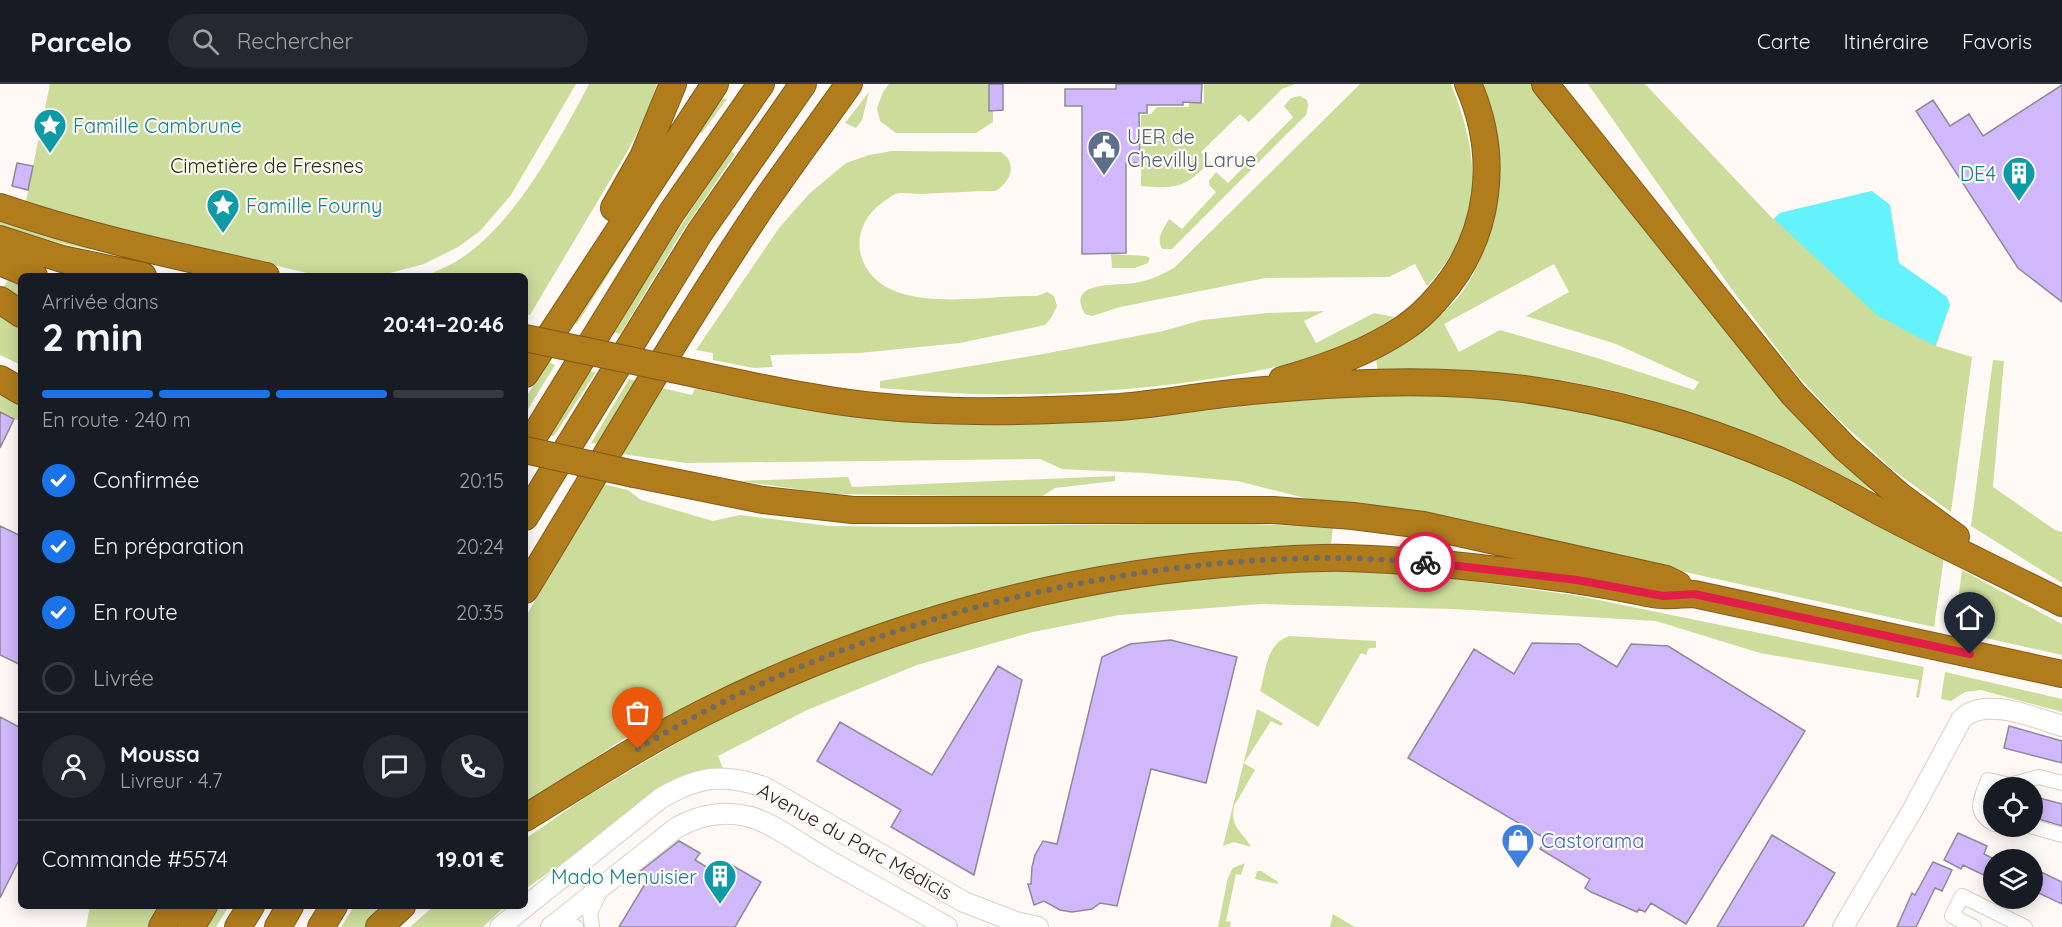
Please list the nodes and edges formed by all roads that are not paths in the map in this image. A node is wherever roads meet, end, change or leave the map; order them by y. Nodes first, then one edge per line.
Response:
1 (673, 84) edge
2 (715, 84) edge
3 (761, 84) edge
4 (803, 84) edge
5 (1468, 84) edge
6 (1545, 84) edge
7 (1567, 84) edge
8 (847, 87) edge
9 (0, 207) edge
10 (1652, 219) junction
11 (0, 239) edge
12 (0, 262) edge
13 (27, 273) edge
14 (129, 273) edge
15 (253, 273) edge
16 (0, 300) edge
17 (18, 312) edge
18 (528, 339) edge
19 (528, 369) edge
20 (528, 369) edge
21 (0, 372) edge
22 (0, 379) edge
23 (18, 380) edge
24 (18, 389) edge
25 (1235, 393) junction
26 (528, 446) edge
27 (528, 452) edge
28 (528, 511) edge
29 (2013, 578) junction
30 (528, 585) edge
31 (1691, 592) junction
32 (2062, 603) edge
33 (2062, 674) edge
34 (2062, 726) edge
35 (2043, 778) edge
36 (2062, 783) edge
37 (1983, 792) edge
38 (528, 816) edge
39 (1983, 818) edge
40 (2043, 830) edge
41 (2062, 835) edge
42 (601, 889) junction
43 (528, 905) edge
44 (172, 909) edge
45 (202, 909) edge
46 (248, 909) edge
47 (288, 909) edge
48 (332, 909) edge
49 (399, 909) edge
50 (522, 909) edge
51 (561, 925) edge
52 (162, 927) edge
53 (191, 927) edge
54 (238, 927) edge
55 (278, 927) edge
56 (321, 927) edge
57 (379, 927) edge
58 (500, 927) edge
59 (592, 927) edge
60 (947, 927) edge
61 (1038, 927) edge
62 (1843, 927) edge
63 (1974, 927) edge
64 (2025, 927) edge

1 - 19 highway
2 - 20 highway
3 - 26 highway
4 - 28 highway
5 - 25 highway
6 - 10 highway
7 - 10 highway
8 - 30 highway
9 - 15 highway
10 - 29 highway
11 - 14 highway
12 - 13 highway
16 - 17 highway
18 - 25 highway, bridge
21 - 23 highway
22 - 24 highway
25 - 29 highway
27 - 31 highway, bridge
29 - 32 highway
31 - 33 highway
31 - 38 highway
34 - 62 street
35 - 36 street
37 - 39 street
40 - 41 street
42 - 51 street, Avenue du Parc Médicis
42 - 59 street
42 - 60 street, Avenue du Parc Médicis
43 - 61 street, Avenue du Parc Médicis
44 - 52 highway
45 - 53 highway
46 - 54 highway
47 - 55 highway
48 - 56 highway
49 - 57 highway
50 - 58 street, Avenue du Parc Médicis
63 - 64 street

